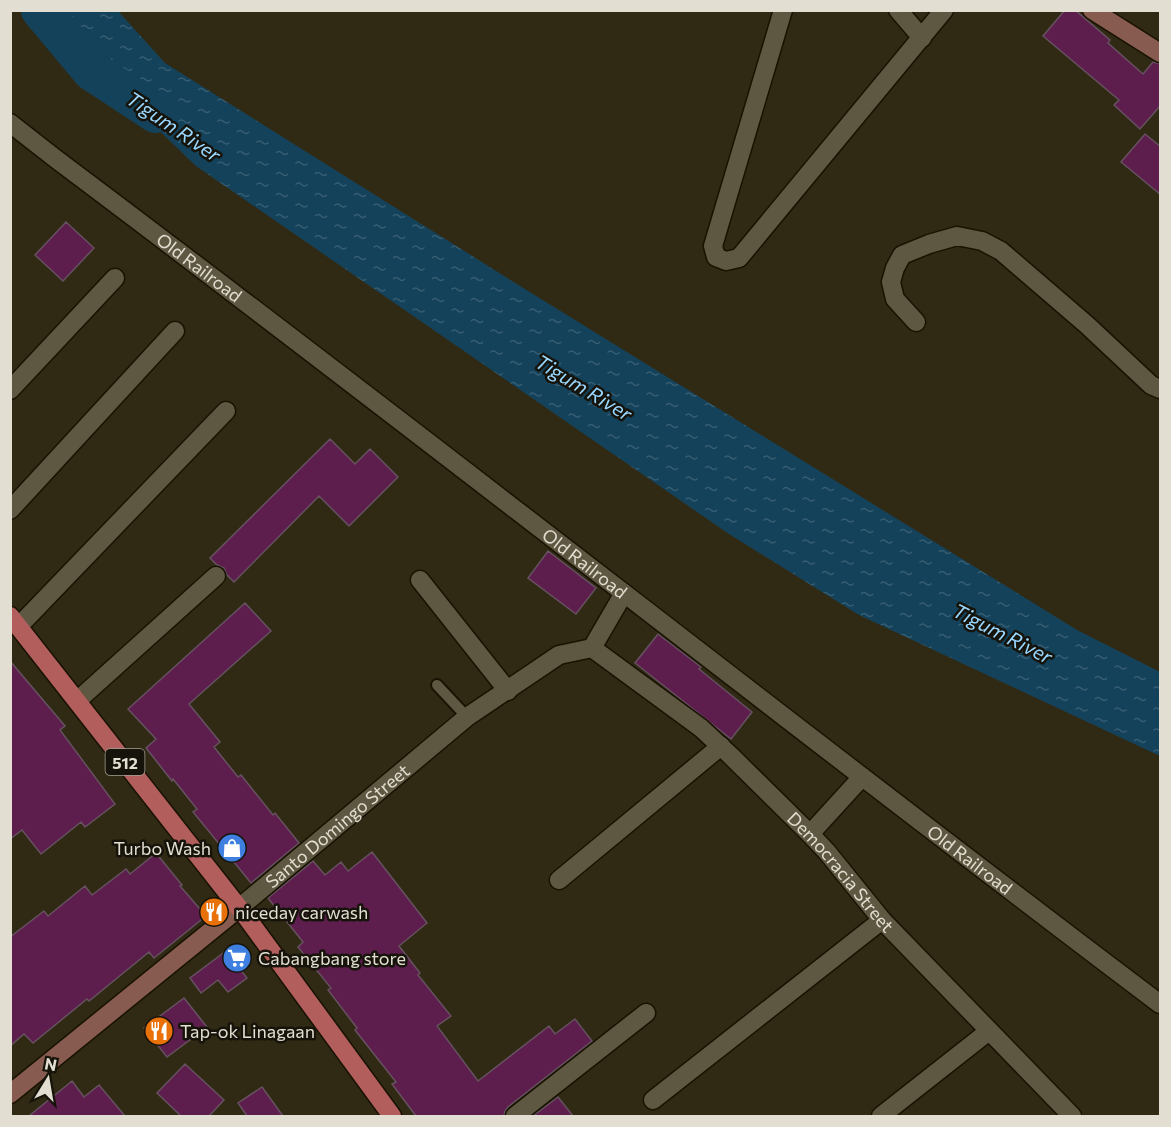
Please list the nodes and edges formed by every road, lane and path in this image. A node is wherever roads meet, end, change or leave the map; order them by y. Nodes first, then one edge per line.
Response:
1 (783, 10) edge
2 (898, 10) edge
3 (944, 10) edge
4 (1092, 10) edge
5 (922, 38) junction
6 (1161, 53) edge
7 (10, 123) edge
8 (115, 278) dead end
9 (916, 322) dead end
10 (175, 331) dead end
11 (1161, 389) edge
12 (10, 390) edge
13 (226, 411) dead end
14 (10, 510) edge
15 (216, 576) dead end
16 (420, 580) dead end
17 (624, 593) junction
18 (15, 621) edge
19 (592, 648) junction
20 (437, 686) dead end
21 (508, 691) junction
22 (77, 701) junction
23 (467, 717) junction
24 (721, 746) junction
25 (862, 777) junction
26 (810, 834) junction
27 (559, 880) dead end
28 (240, 908) junction
29 (882, 920) junction
30 (1161, 1004) edge
31 (646, 1013) dead end
32 (989, 1031) junction
33 (10, 1094) edge
34 (653, 1100) dead end
35 (393, 1116) edge
36 (515, 1116) edge
37 (881, 1116) edge
38 (1072, 1116) edge

1 - 5 street
2 - 5 street
3 - 5 street
4 - 6 street
7 - 17 street, Old Railroad
8 - 12 street
9 - 11 street
10 - 14 street
13 - 18 street
15 - 22 street
16 - 21 street
17 - 19 street
17 - 25 street, Old Railroad
18 - 22 main road, 512
19 - 21 street, Santo Domingo Street
19 - 24 street, Democracia Street
20 - 23 lane
21 - 23 street, Santo Domingo Street
22 - 28 main road, 512
23 - 28 street, Santo Domingo Street
24 - 26 street, Democracia Street
24 - 27 street
25 - 26 street
25 - 30 street, Old Railroad
26 - 29 street, Democracia Street
28 - 33 street, Santo Domingo Street
28 - 35 main road, 512
29 - 32 street, Democracia Street
29 - 34 street
31 - 36 street
32 - 37 street
32 - 38 street, Democracia Street

